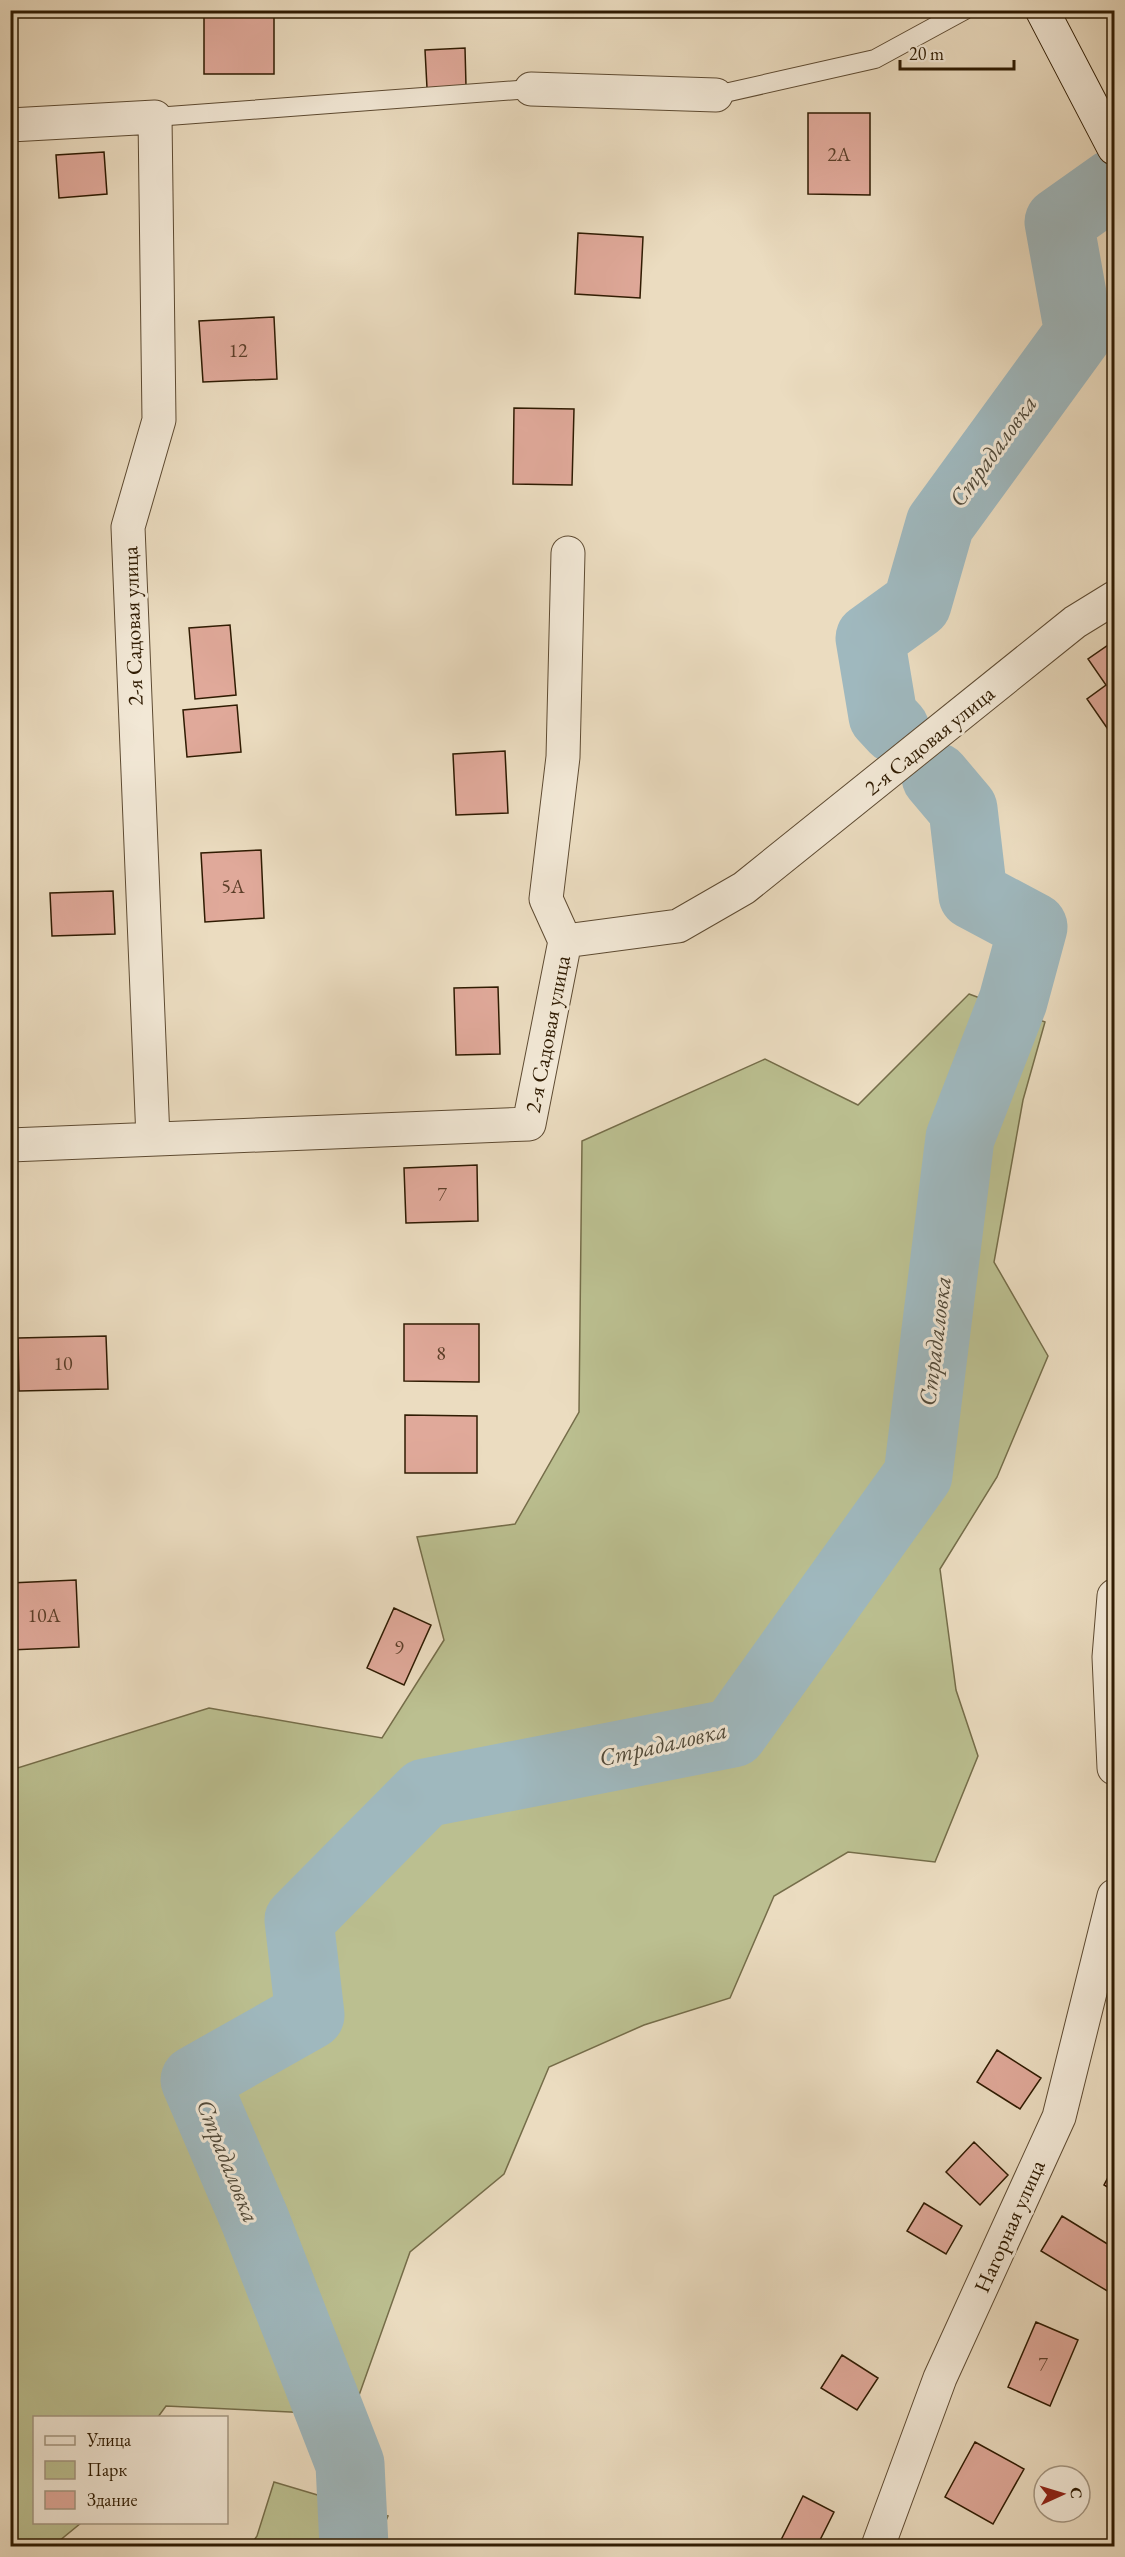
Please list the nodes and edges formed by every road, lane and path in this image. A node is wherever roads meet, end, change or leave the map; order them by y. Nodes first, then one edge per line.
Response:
1 (964, 10) edge
2 (1042, 10) edge
3 (531, 89) joint
4 (716, 95) joint
5 (155, 117) junction
6 (10, 125) edge
7 (1113, 145) edge
8 (568, 554) dead end
9 (1114, 598) edge
10 (565, 941) junction
11 (153, 1139) junction
12 (10, 1146) edge
13 (1114, 1596) edge
14 (1114, 1768) edge
15 (1114, 1896) edge
16 (878, 2547) edge

1 - 4 lane
2 - 7 street
3 - 4 street
3 - 5 lane
5 - 6 street
5 - 11 street, 2-я Садовая улица
8 - 10 street
9 - 10 street, 2-я Садовая улица
10 - 11 street, 2-я Садовая улица
11 - 12 street, 2-я Садовая улица
13 - 14 street
15 - 16 street, Нагорная улица

